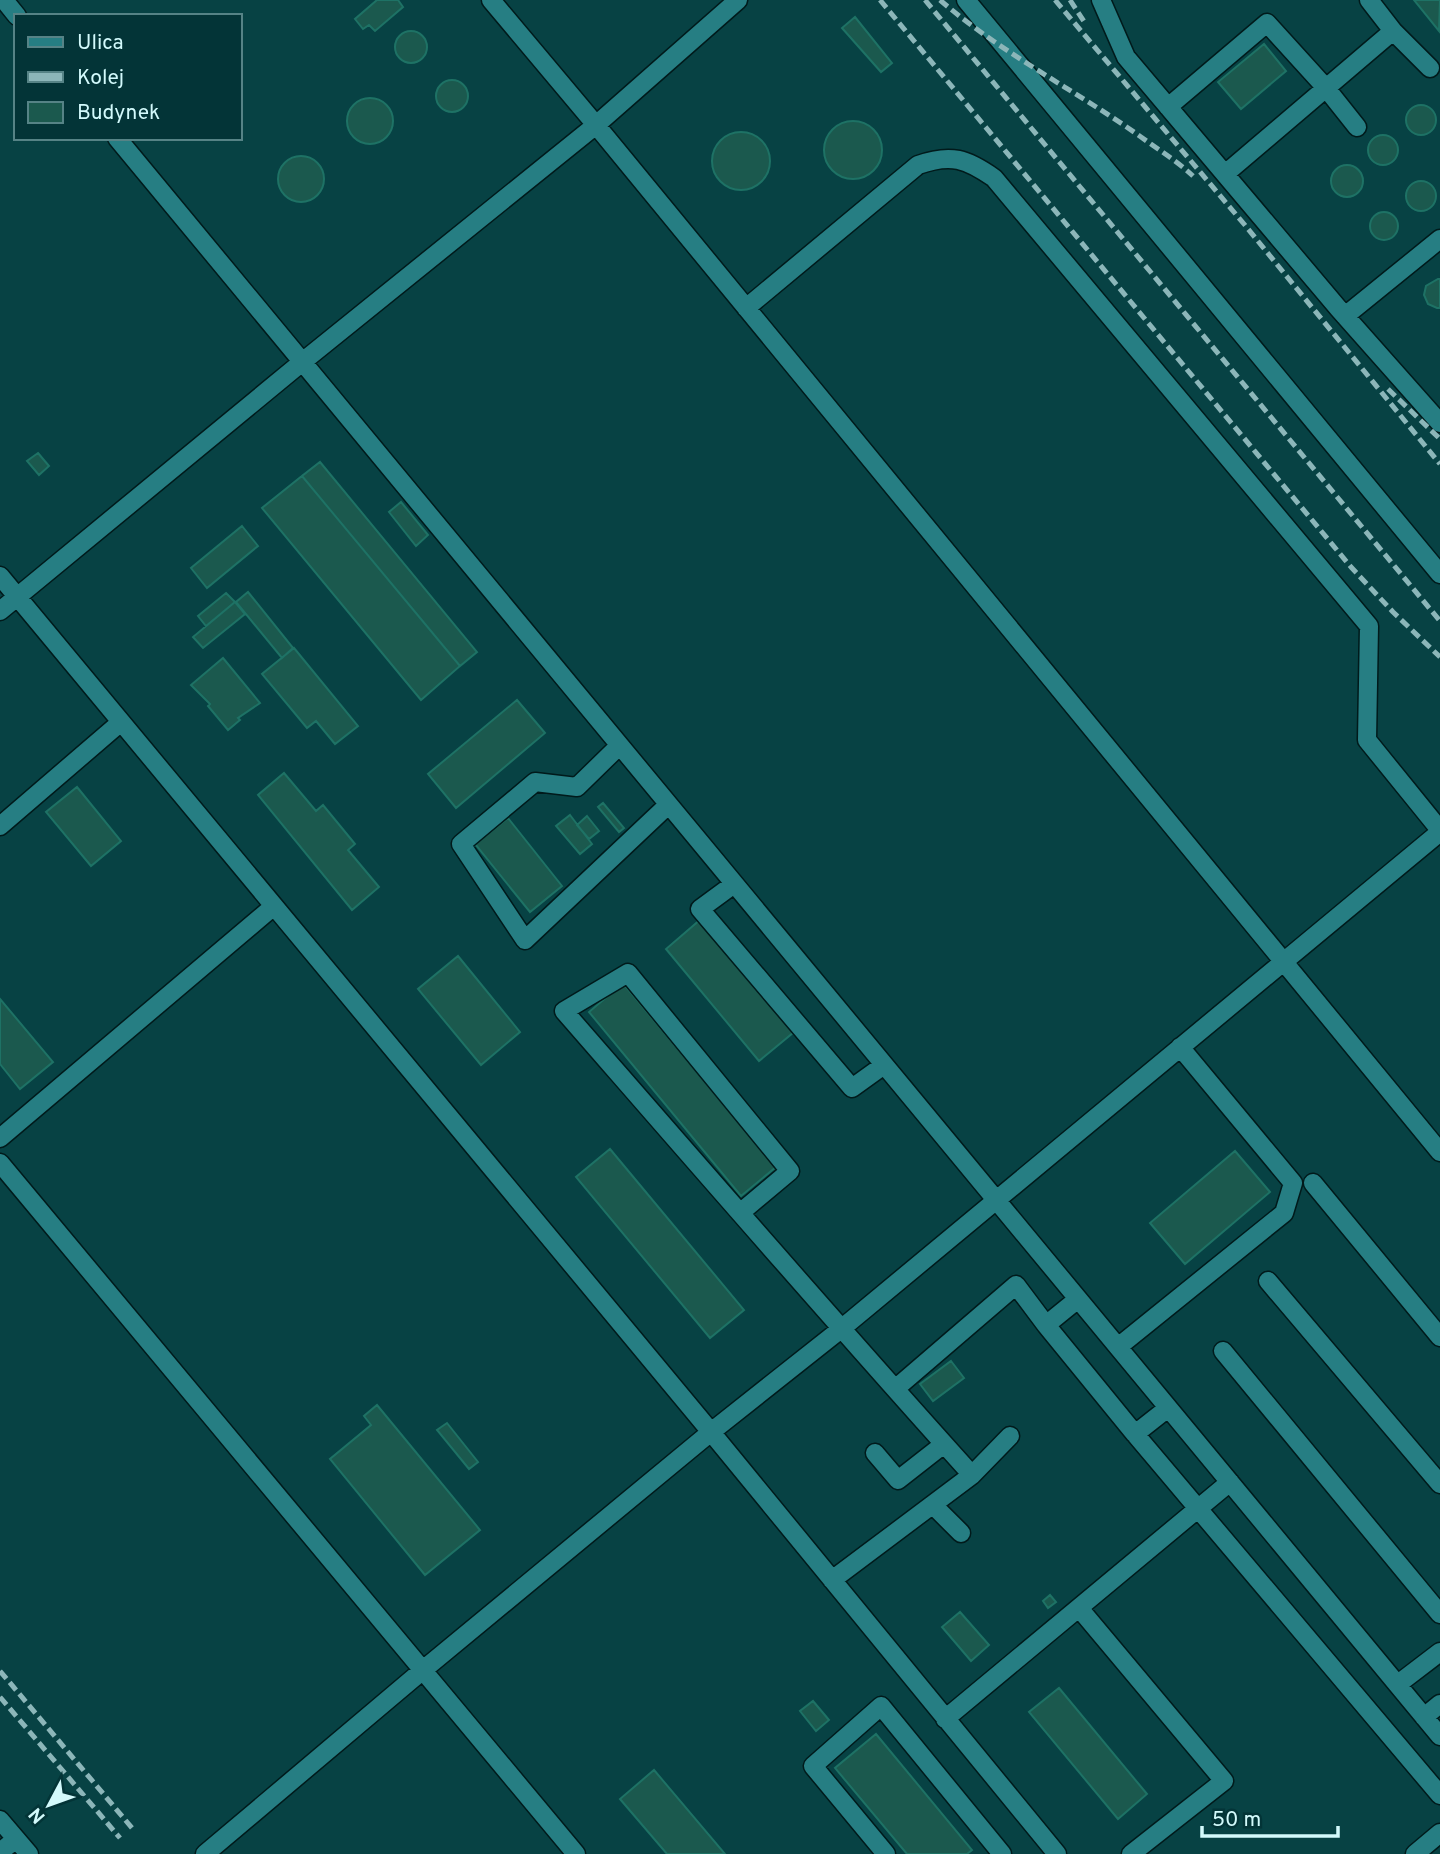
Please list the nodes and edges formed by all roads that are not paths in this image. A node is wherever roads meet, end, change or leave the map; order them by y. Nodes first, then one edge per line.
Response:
1 (4, 0) edge
2 (491, 0) edge
3 (738, 0) edge
4 (965, 0) edge
5 (1101, 0) edge
6 (1369, 0) edge
7 (15, 14) edge
8 (1393, 31) junction
9 (1430, 68) dead end
10 (1326, 88) junction
11 (1168, 107) junction
12 (596, 125) junction
13 (1357, 127) dead end
14 (119, 140) edge
15 (1225, 174) junction
16 (1440, 239) edge
17 (746, 308) junction
18 (1345, 316) junction
19 (302, 363) junction
20 (1440, 423) edge
21 (1440, 574) edge
22 (0, 576) edge
23 (17, 597) junction
24 (0, 611) edge
25 (121, 722) junction
26 (620, 746) junction
27 (668, 805) junction
28 (0, 826) edge
29 (1440, 831) edge
30 (734, 884) junction
31 (274, 906) junction
32 (1283, 962) junction
33 (1180, 1047) junction
34 (884, 1065) junction
35 (0, 1138) edge
36 (1440, 1152) edge
37 (0, 1163) edge
38 (1313, 1183) dead end
39 (996, 1200) junction
40 (740, 1213) junction
41 (1268, 1281) dead end
42 (1078, 1299) junction
43 (1046, 1325) junction
44 (841, 1329) junction
45 (1440, 1337) edge
46 (1118, 1347) junction
47 (1223, 1352) dead end
48 (895, 1389) junction
49 (1168, 1408) junction
50 (711, 1432) junction
51 (1135, 1434) junction
52 (1010, 1436) dead end
53 (944, 1444) junction
54 (874, 1453) dead end
55 (972, 1475) junction
56 (1230, 1482) junction
57 (1440, 1484) edge
58 (933, 1505) junction
59 (1198, 1508) junction
60 (961, 1533) dead end
61 (832, 1580) junction
62 (1079, 1608) junction
63 (1440, 1614) edge
64 (1440, 1652) edge
65 (423, 1671) junction
66 (1398, 1684) junction
67 (1440, 1704) edge
68 (1424, 1717) junction
69 (945, 1719) junction
70 (1440, 1735) edge
71 (1440, 1795) edge
72 (0, 1820) edge
73 (1440, 1833) edge
74 (16, 1839) junction
75 (0, 1852) edge
76 (29, 1854) edge
77 (205, 1854) edge
78 (576, 1854) edge
79 (886, 1854) edge
80 (1002, 1854) edge
81 (1057, 1854) edge
82 (1131, 1854) edge
83 (1415, 1854) edge

1 - 7 lane
2 - 12 lane
3 - 12 lane
4 - 21 lane
5 - 11 lane
6 - 8 lane
8 - 9 lane
8 - 10 lane
10 - 11 lane
10 - 13 lane
10 - 15 lane
11 - 15 lane
12 - 17 lane
12 - 19 lane
14 - 19 lane
15 - 18 lane
16 - 18 lane
17 - 29 lane
17 - 32 lane
18 - 20 lane
19 - 23 lane
19 - 26 lane
22 - 23 lane
23 - 24 lane
23 - 25 lane
25 - 28 lane
25 - 31 lane
26 - 27 lane
26 - 27 lane
27 - 30 lane
29 - 32 lane
30 - 34 lane
30 - 34 lane
31 - 35 lane
31 - 50 lane
32 - 33 lane
32 - 36 lane
33 - 39 lane
33 - 46 lane
34 - 39 lane
37 - 65 lane
38 - 45 lane
39 - 42 lane
39 - 44 lane
40 - 40 lane
40 - 44 lane
41 - 57 lane
42 - 43 lane
42 - 46 lane
43 - 48 lane
43 - 51 lane
44 - 48 lane
44 - 50 lane
46 - 49 lane
47 - 63 lane
48 - 53 lane
49 - 51 lane
49 - 56 lane
50 - 61 lane
50 - 65 lane
51 - 59 lane
52 - 55 lane
53 - 54 lane
53 - 55 lane
55 - 58 lane
56 - 59 lane
56 - 66 lane
58 - 60 lane
58 - 61 lane
59 - 62 lane
59 - 71 lane
61 - 69 lane
62 - 69 lane
62 - 82 lane
64 - 66 lane
65 - 77 lane
65 - 78 lane
66 - 68 lane
67 - 68 lane
68 - 70 lane
69 - 81 lane
72 - 74 lane
73 - 83 lane
74 - 75 lane
74 - 76 lane
79 - 80 lane

